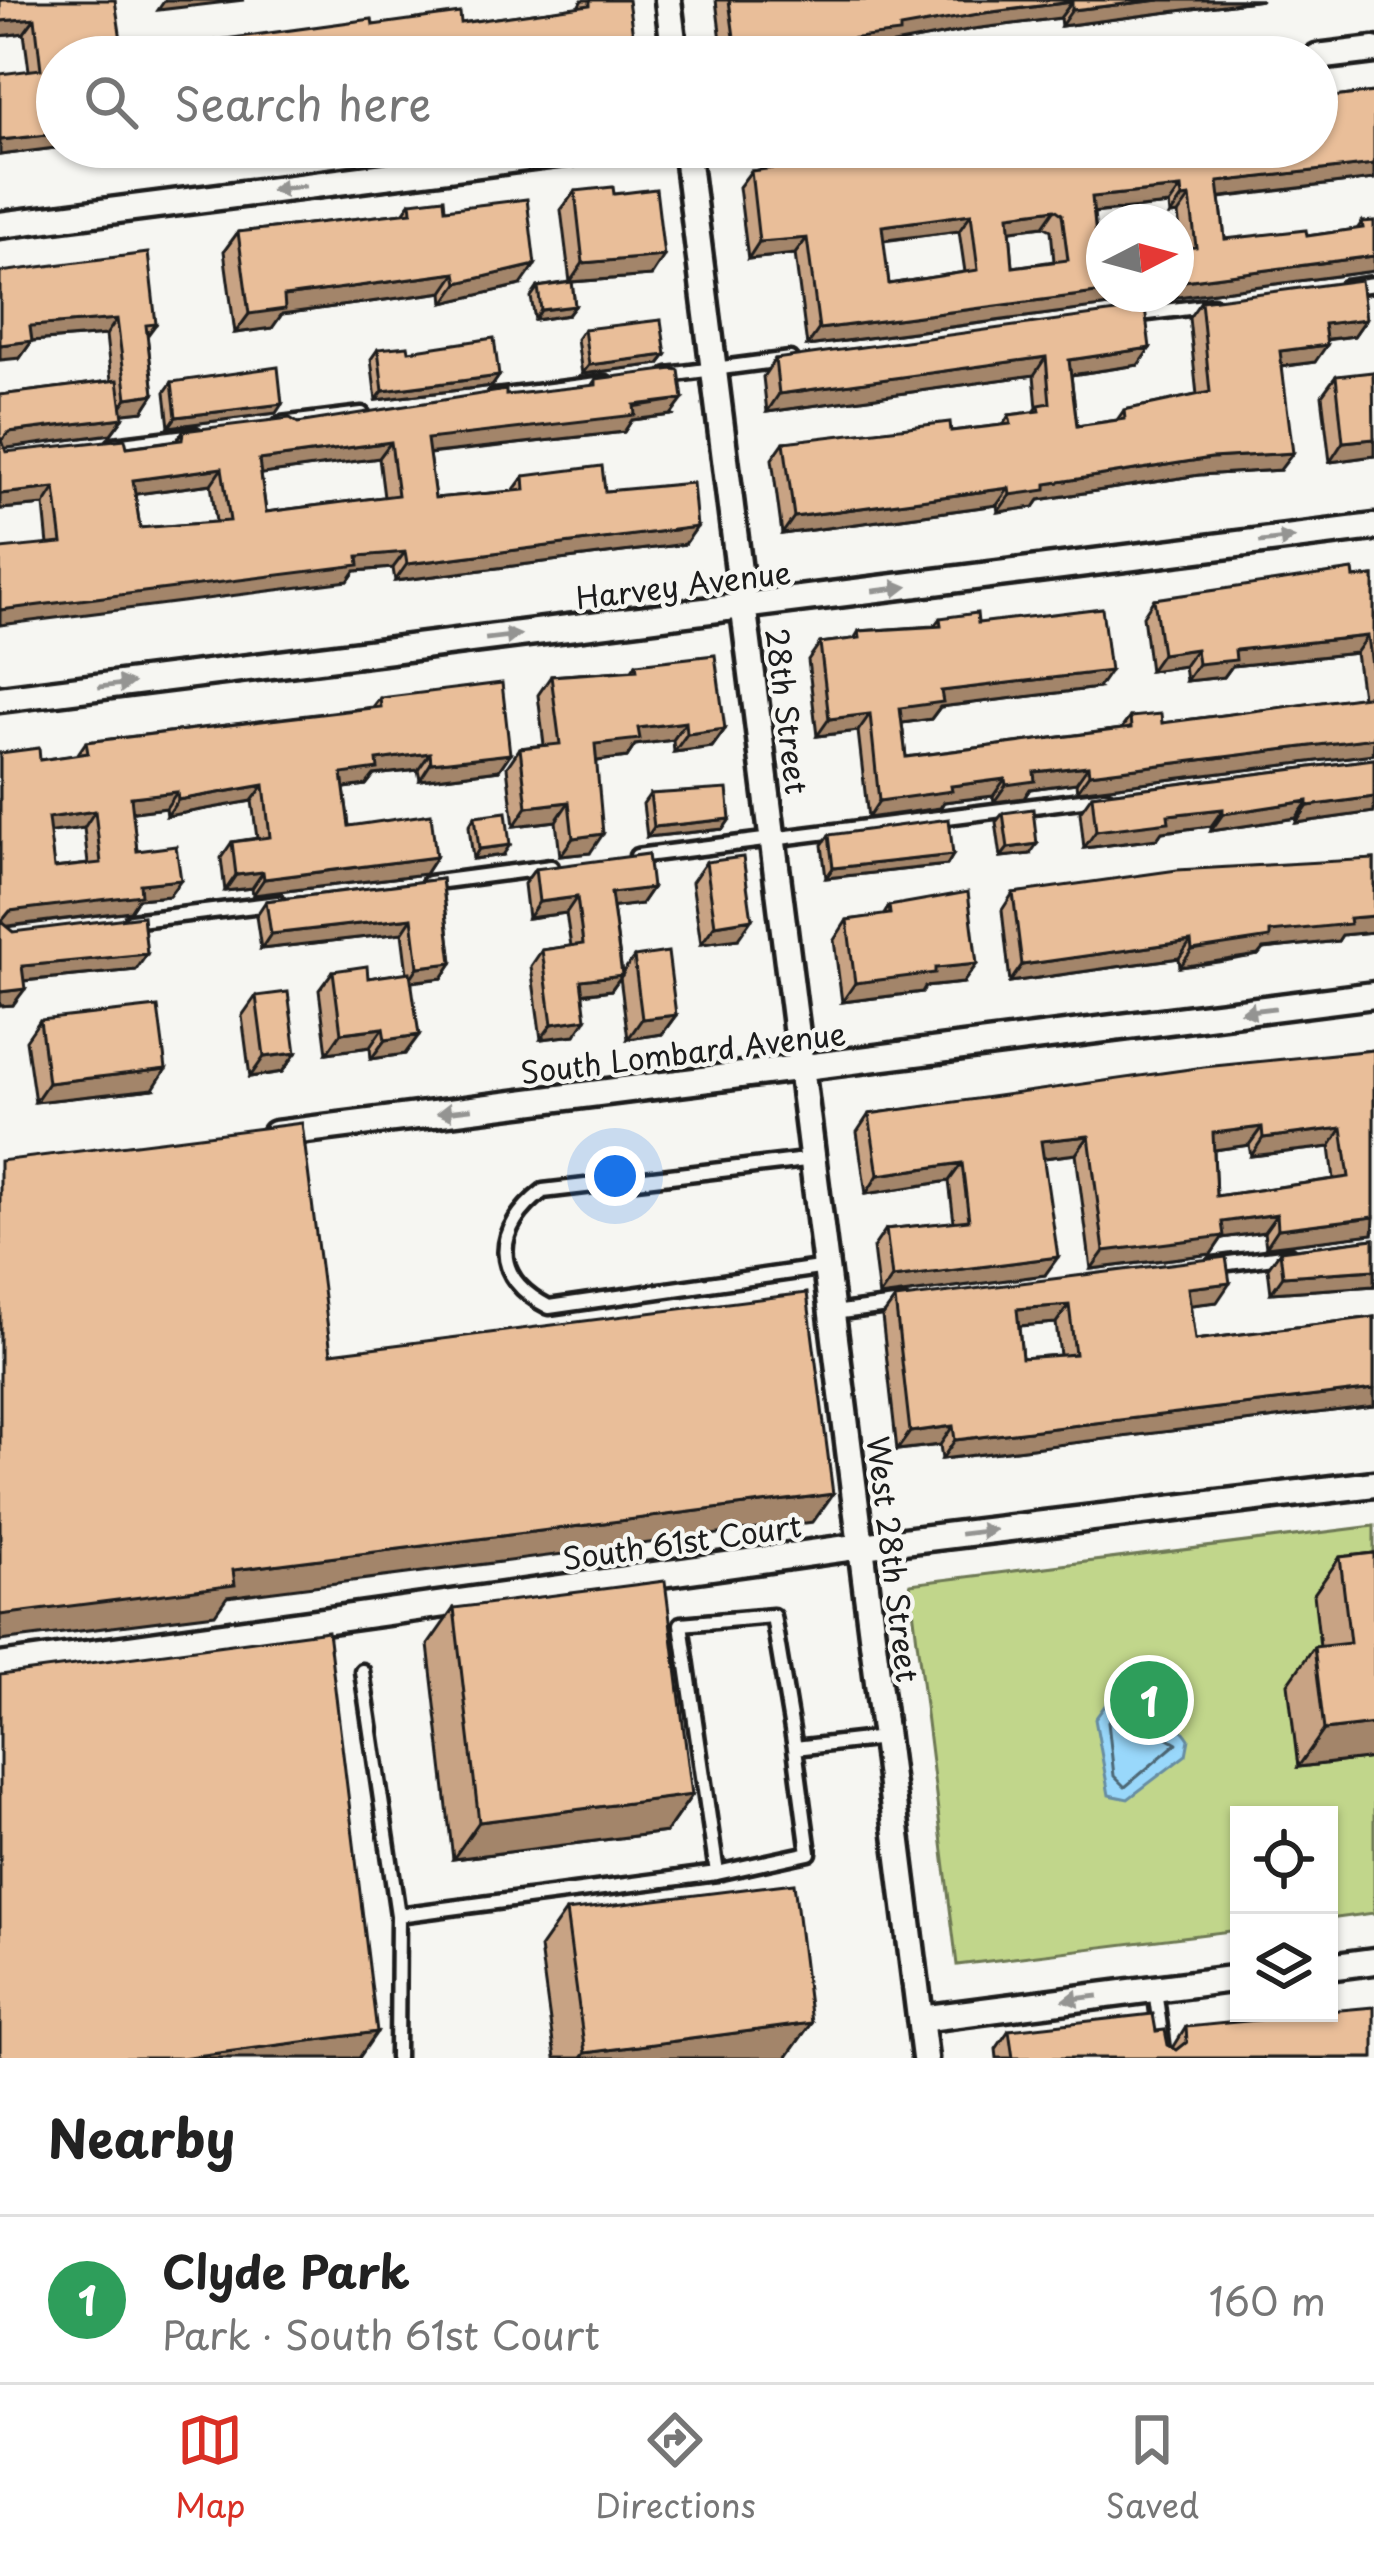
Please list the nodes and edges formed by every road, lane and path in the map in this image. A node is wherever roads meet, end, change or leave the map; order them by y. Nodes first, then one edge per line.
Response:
1 (668, 0) edge
2 (672, 36) edge
3 (1374, 50) edge
4 (1338, 54) edge
5 (447, 168) edge
6 (689, 168) edge
7 (0, 225) edge
8 (1374, 284) edge
9 (1327, 290) edge
10 (1233, 302) edge
11 (1115, 317) edge
12 (808, 357) edge
13 (714, 369) junction
14 (643, 378) edge
15 (619, 381) edge
16 (476, 399) edge
17 (381, 411) edge
18 (262, 426) edge
19 (214, 432) edge
20 (95, 447) edge
21 (1374, 527) edge
22 (744, 607) junction
23 (0, 699) edge
24 (1120, 796) edge
25 (773, 838) junction
26 (609, 860) edge
27 (562, 866) edge
28 (422, 884) edge
29 (305, 899) edge
30 (117, 923) edge
31 (1374, 995) edge
32 (802, 1067) junction
33 (260, 1136) edge
34 (814, 1159) junction
35 (1304, 1253) edge
36 (827, 1267) junction
37 (1186, 1268) edge
38 (927, 1301) edge
39 (833, 1313) junction
40 (1374, 1484) edge
41 (862, 1546) junction
42 (0, 1666) edge
43 (362, 1670) dead end
44 (886, 1738) junction
45 (795, 1748) junction
46 (717, 1873) junction
47 (398, 1915) junction
48 (1374, 1961) edge
49 (1338, 1965) edge
50 (1230, 1979) edge
51 (1155, 1989) junction
52 (920, 2019) junction
53 (397, 2058) edge
54 (925, 2058) edge
55 (1163, 2058) edge

1 - 2 street
3 - 4 street
5 -> 7 street
6 - 13 street, 28th Street
8 - 9 lane
10 - 11 lane
12 - 13 lane
13 - 14 lane
13 - 22 street, 28th Street
15 - 16 lane
17 - 18 lane
19 - 20 lane
22 -> 21 street, Harvey Avenue
23 -> 22 street, Harvey Avenue
22 - 25 street, 28th Street
24 - 25 lane
25 - 26 lane
25 - 32 street, 28th Street
27 - 28 lane
29 - 30 lane
31 -> 32 street, South Lombard Avenue
32 -> 33 street, South Lombard Avenue
32 - 34 street, West 28th Street
34 - 36 street, West 28th Street
34 - 36 lane
35 - 37 lane
36 - 39 street, West 28th Street
38 - 39 lane
39 - 41 street, West 28th Street
41 -> 40 street, South 61st Court
41 - 42 street, South 61st Court
41 - 44 street, West 28th Street
43 - 47 lane
44 - 45 lane
44 - 52 street, West 28th Street
45 - 46 lane
45 - 46 lane
46 - 47 lane
47 - 53 lane
48 - 49 street
50 - 51 street
51 -> 52 street
51 - 55 lane
52 - 54 street, West 28th Street

